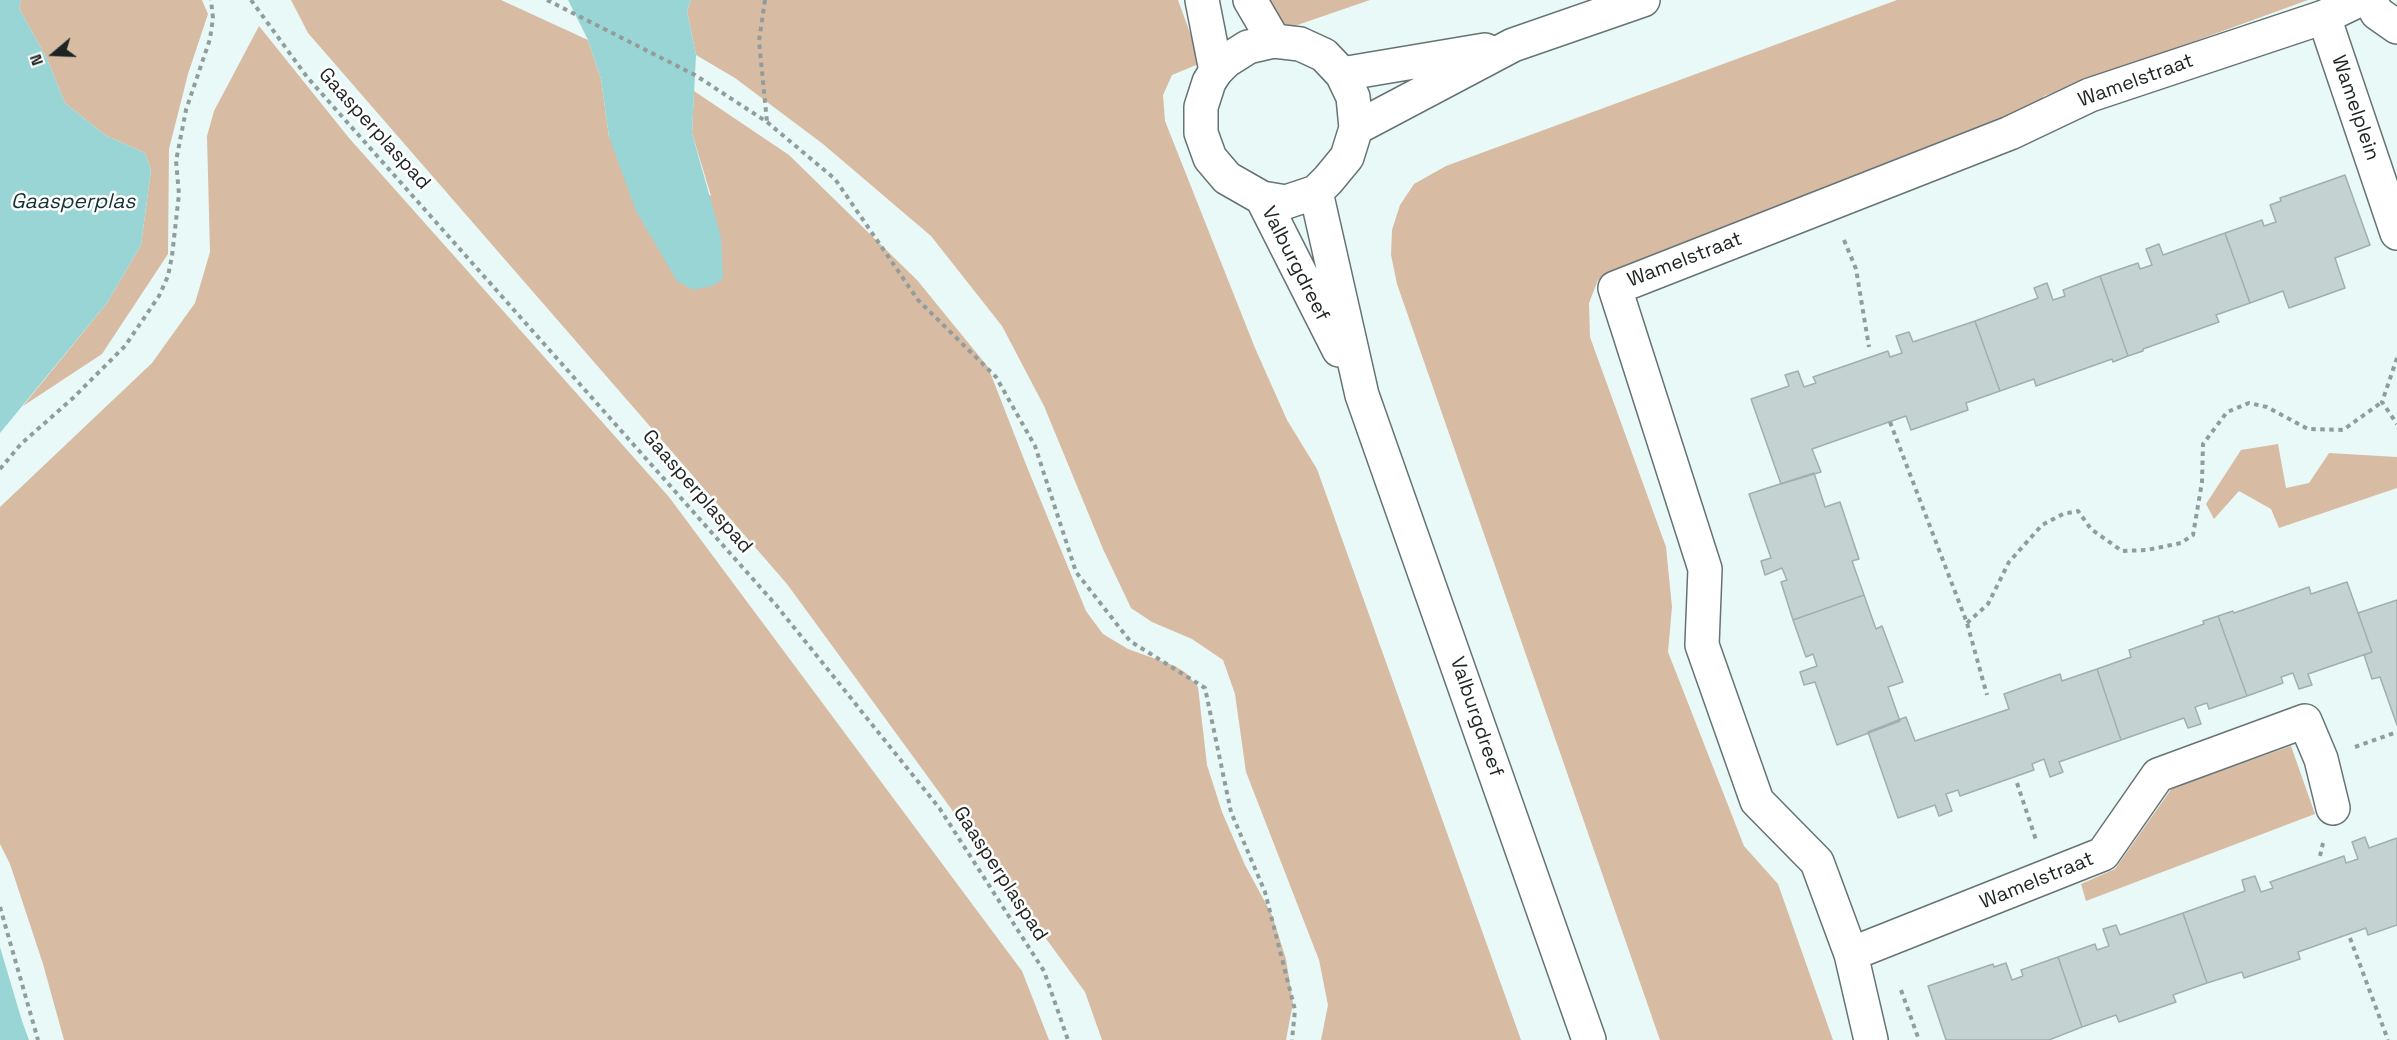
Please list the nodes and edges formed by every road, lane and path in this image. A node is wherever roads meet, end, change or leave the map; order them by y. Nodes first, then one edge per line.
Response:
1 (211, 0) edge
2 (251, 0) edge
3 (547, 0) edge
4 (765, 0) edge
5 (1202, 0) edge
6 (1250, 0) edge
7 (1643, 0) edge
8 (2359, 0) edge
9 (2370, 0) edge
10 (2324, 17) junction
11 (2397, 27) edge
12 (1274, 41) junction
13 (1513, 45) junction
14 (1216, 71) junction
15 (1342, 74) junction
16 (767, 122) junction
17 (1356, 128) junction
18 (1316, 192) junction
19 (1262, 198) junction
20 (1830, 204) junction
21 (2397, 233) edge
22 (1869, 346) dead end
23 (2397, 358) edge
24 (1362, 395) junction
25 (2382, 402) junction
26 (1890, 422) dead end
27 (2397, 424) edge
28 (0, 469) edge
29 (1967, 623) junction
30 (1987, 695) dead end
31 (2017, 783) dead end
32 (2333, 808) dead end
33 (2048, 878) junction
34 (0, 907) edge
35 (2350, 938) dead end
36 (1851, 954) junction
37 (38, 1040) edge
38 (1068, 1040) edge
39 (1292, 1040) edge
40 (1589, 1040) edge
41 (1871, 1040) edge
42 (2388, 1040) edge

1 - 28 path
2 - 38 path, Gaasperplaspad
3 - 16 path
4 - 16 path
5 - 14 street
6 - 12 street
7 - 13 street
8 - 10 street, Wamelstraat
9 - 11 street
10 - 20 street, Wamelstraat
10 - 21 street, Wamelplein
12 - 14 street
12 - 15 street
13 - 15 street
13 - 17 street
14 - 19 street
15 - 17 street
16 - 39 path
17 - 18 street
18 - 19 street
18 - 24 street, Valburgdreef
19 - 24 street, Valburgdreef
20 - 22 path
20 - 36 street, Wamelstraat
23 - 25 path
24 - 40 street, Valburgdreef
25 - 27 path
25 - 29 path
26 - 29 path
29 - 30 path
31 - 33 path
32 - 33 street, Wamelstraat
33 - 36 street, Wamelstraat
34 - 37 path
35 - 42 path
36 - 41 street, Wamelstraat

